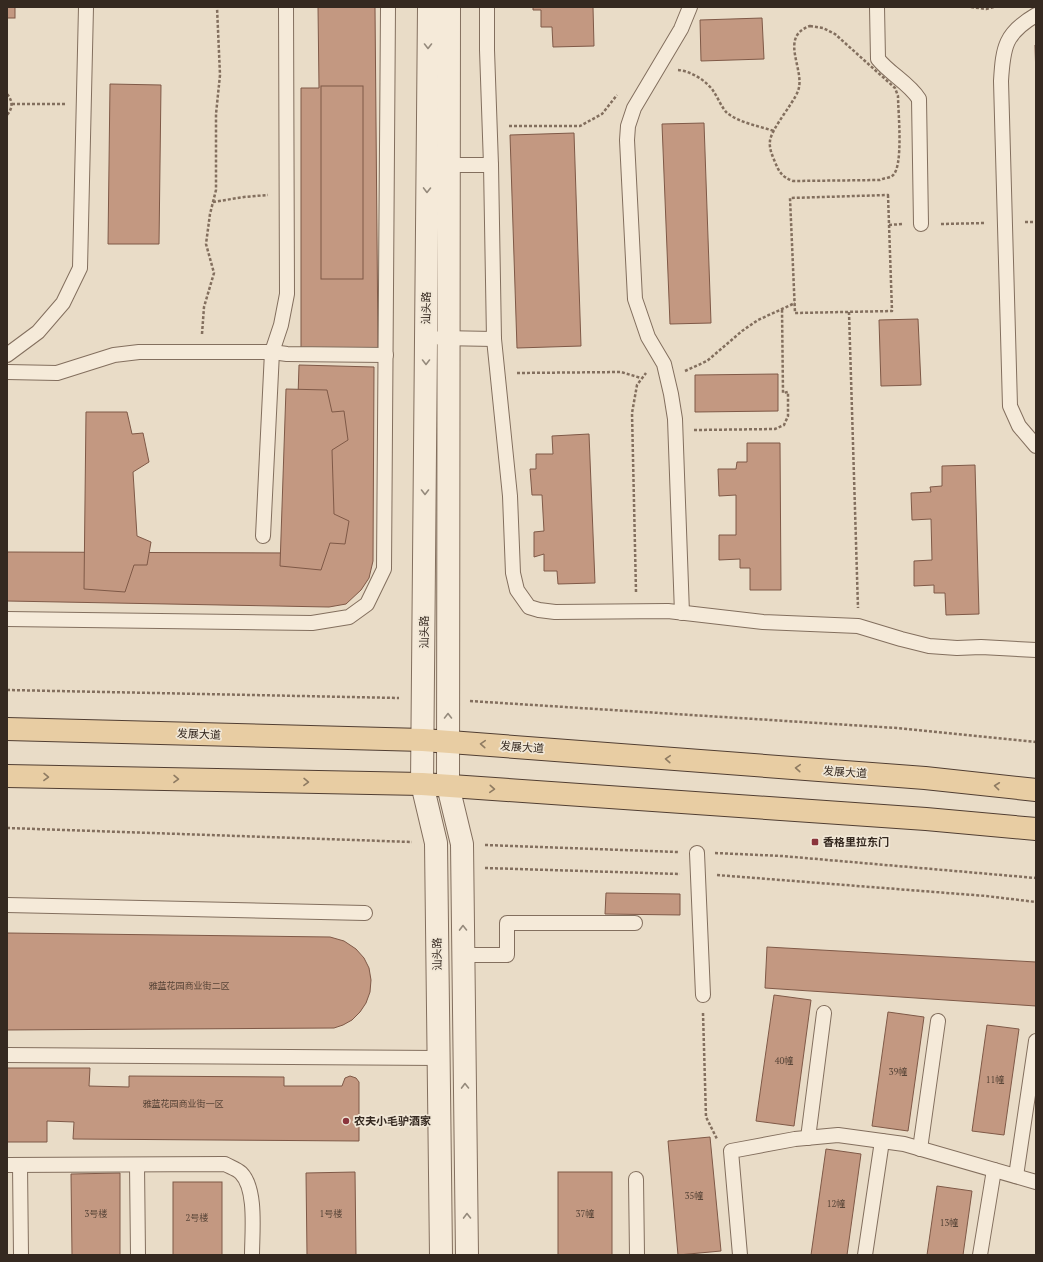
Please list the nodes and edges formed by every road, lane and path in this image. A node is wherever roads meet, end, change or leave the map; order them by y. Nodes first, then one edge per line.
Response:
1 (86, 7) edge
2 (217, 7) edge
3 (286, 7) edge
4 (388, 7) edge
5 (429, 7) edge
6 (450, 7) edge
7 (488, 7) edge
8 (690, 7) edge
9 (877, 7) edge
10 (971, 7) edge
11 (994, 7) edge
12 (1036, 15) edge
13 (7, 94) edge
14 (12, 104) junction
15 (84, 104) junction
16 (7, 115) edge
17 (774, 131) joint
18 (449, 165) junction
19 (491, 165) junction
20 (428, 166) junction
21 (287, 193) junction
22 (213, 202) junction
23 (1036, 222) edge
24 (1005, 223) junction
25 (921, 224) junction
26 (889, 225) junction
27 (795, 303) junction
28 (782, 309) junction
29 (849, 312) junction
30 (426, 338) junction
31 (449, 338) junction
32 (494, 339) junction
33 (200, 352) junction
34 (272, 352) junction
35 (7, 354) edge
36 (386, 355) junction
37 (664, 364) junction
38 (7, 372) edge
39 (497, 373) junction
40 (642, 378) junction
41 (668, 379) junction
42 (675, 430) junction
43 (1036, 446) edge
44 (263, 536) dead end
45 (636, 611) junction
46 (682, 613) junction
47 (7, 619) edge
48 (858, 626) junction
49 (1036, 650) edge
50 (7, 690) edge
51 (423, 698) junction
52 (448, 700) junction
53 (7, 729) edge
54 (422, 740) junction
55 (448, 742) junction
56 (1036, 742) edge
57 (7, 776) edge
58 (422, 784) junction
59 (448, 786) junction
60 (1036, 790) edge
61 (7, 828) edge
62 (1036, 829) edge
63 (436, 842) junction
64 (462, 844) junction
65 (697, 853) junction
66 (462, 867) junction
67 (698, 874) junction
68 (1036, 878) edge
69 (1036, 902) edge
70 (7, 905) edge
71 (365, 913) dead end
72 (635, 923) dead end
73 (463, 955) junction
74 (703, 995) joint
75 (824, 1013) dead end
76 (938, 1021) dead end
77 (1036, 1041) edge
78 (7, 1055) edge
79 (438, 1058) junction
80 (808, 1138) junction
81 (882, 1141) junction
82 (920, 1149) junction
83 (731, 1151) junction
84 (14, 1165) edge
85 (136, 1165) junction
86 (994, 1170) junction
87 (1016, 1176) junction
88 (636, 1179) dead end
89 (1036, 1182) edge
90 (21, 1255) edge
91 (138, 1255) edge
92 (252, 1255) edge
93 (440, 1255) edge
94 (467, 1255) edge
95 (637, 1255) edge
96 (740, 1255) edge
97 (865, 1255) edge
98 (980, 1255) edge

1 - 15 lane
2 - 22 path
3 - 21 lane
4 - 36 lane
5 -> 20 street, 汕头路
6 - 18 street, 汕头路
7 - 19 lane
8 - 37 lane
9 - 25 lane
10 - 11 path
12 - 24 lane
13 - 14 path
14 - 15 path
14 - 16 path
15 - 35 lane
17 - 17 path
18 - 19 lane
18 - 20 lane
18 - 31 street, 汕头路
19 - 32 lane
20 -> 30 street, 汕头路
21 - 22 path
21 - 34 lane
22 - 33 path
23 - 24 path
24 - 25 path
24 - 43 lane
25 - 26 path
26 - 27 path
26 - 29 path
27 - 28 path
27 - 29 path
28 - 41 path
28 - 42 path
29 - 48 path
30 - 31 lane
30 -> 51 street, 汕头路
31 - 32 lane
31 - 52 street, 汕头路
32 - 39 lane
33 - 34 lane
33 - 38 lane
34 - 36 lane
34 - 44 lane
36 - 47 lane
37 - 40 path
37 - 41 lane
39 - 40 path
39 - 45 lane
40 - 45 path
41 - 42 lane
42 - 46 lane
45 - 46 lane
46 - 48 lane
48 - 49 lane
50 - 51 path
51 - 54 street, 汕头路
55 -> 52 street, 汕头路
52 - 56 path
53 - 54 main road, 发展大道
54 - 55 main road, 发展大道
54 - 58 street, 汕头路
55 - 59 street, 汕头路
60 -> 55 main road, 发展大道
57 -> 58 main road
58 - 59 main road
58 - 63 street, 汕头路
59 -> 62 main road
59 - 64 street, 汕头路
61 - 63 path
63 - 79 street, 汕头路
64 - 65 path
64 - 66 street, 汕头路
65 - 67 lane
65 - 68 path
66 - 67 path
73 -> 66 street, 汕头路
67 - 69 path
67 - 74 lane
70 - 71 lane
72 - 73 lane
94 -> 73 street, 汕头路
74 - 83 path
75 - 80 lane
76 - 82 lane
77 - 87 lane
78 - 79 lane
79 - 93 street, 汕头路
80 - 81 lane
80 - 83 lane
81 - 82 lane
81 - 97 lane
82 - 86 lane
83 - 96 lane
84 - 85 lane
84 - 90 lane
85 - 91 lane
85 - 92 lane
86 - 87 lane
86 - 98 lane
87 - 89 lane
88 - 95 lane

